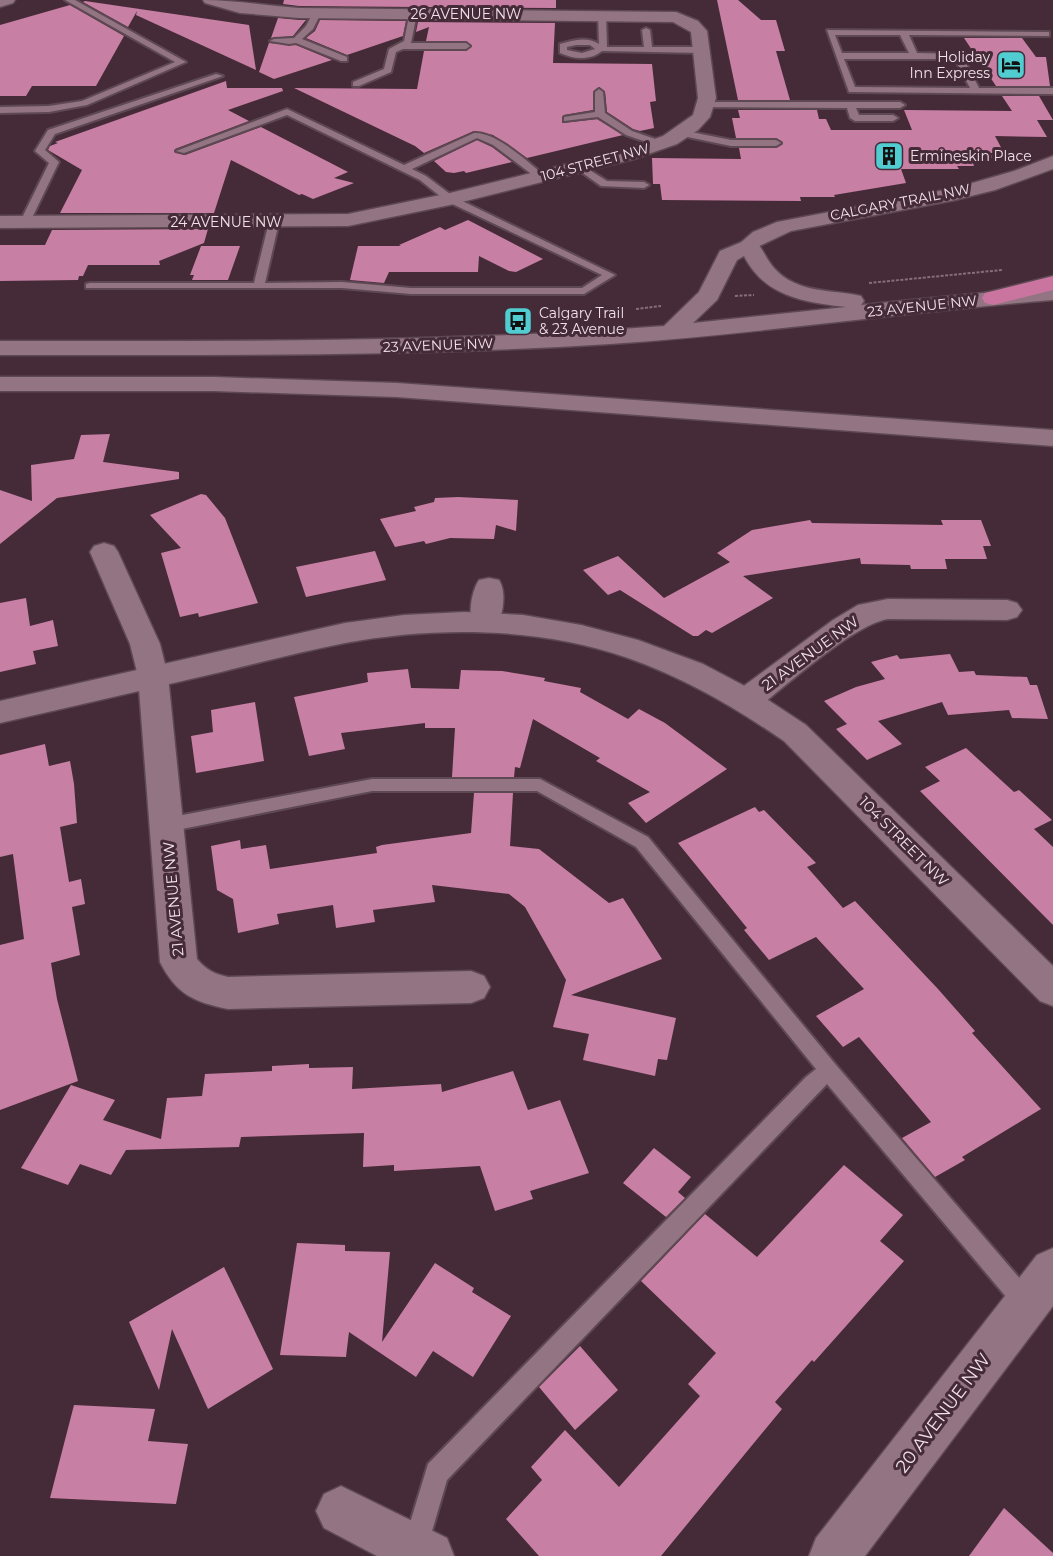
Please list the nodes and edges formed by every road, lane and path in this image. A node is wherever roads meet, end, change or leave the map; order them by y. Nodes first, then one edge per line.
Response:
1 (7, 0) edge
2 (69, 0) edge
3 (211, 0) edge
4 (0, 2) edge
5 (317, 13) junction
6 (413, 13) junction
7 (602, 15) junction
8 (646, 30) dead end
9 (903, 33) junction
10 (1050, 36) edge
11 (297, 40) junction
12 (274, 41) dead end
13 (402, 46) junction
14 (466, 46) dead end
15 (648, 49) junction
16 (702, 50) junction
17 (839, 56) junction
18 (914, 56) junction
19 (344, 59) dead end
20 (219, 76) dead end
21 (356, 84) dead end
22 (1053, 91) edge
23 (599, 92) dead end
24 (976, 92) junction
25 (706, 105) junction
26 (850, 105) junction
27 (900, 105) dead end
28 (0, 110) edge
29 (600, 114) junction
30 (893, 118) dead end
31 (567, 119) dead end
32 (681, 134) junction
33 (776, 143) dead end
34 (661, 144) junction
35 (181, 151) dead end
36 (1053, 162) edge
37 (580, 167) junction
38 (403, 168) junction
39 (541, 177) junction
40 (644, 185) dead end
41 (450, 199) junction
42 (0, 222) edge
43 (25, 222) junction
44 (274, 222) junction
45 (749, 245) junction
46 (1007, 270) dead end
47 (1053, 283) edge
48 (859, 284) dead end
49 (90, 286) dead end
50 (259, 286) junction
51 (783, 286) junction
52 (1053, 293) edge
53 (709, 295) junction
54 (993, 298) junction
55 (908, 307) junction
56 (635, 309) dead end
57 (671, 332) junction
58 (0, 348) edge
59 (0, 384) edge
60 (1053, 438) edge
61 (104, 552) dead end
62 (489, 587) dead end
63 (1008, 610) dead end
64 (485, 622) junction
65 (153, 676) junction
66 (748, 699) junction
67 (0, 712) edge
68 (167, 825) junction
69 (471, 987) dead end
70 (1053, 990) edge
71 (829, 1071) junction
72 (1040, 1287) edge
73 (341, 1511) dead end
74 (422, 1552) edge
75 (834, 1556) edge

1 - 4 street
2 - 28 lane
3 - 5 street, 26 AVENUE NW
5 - 6 street, 26 AVENUE NW
5 - 11 lane
6 - 7 street, 26 AVENUE NW
6 - 13 lane
7 - 15 lane
7 - 16 street, 26 AVENUE NW
8 - 15 lane
9 - 10 lane
9 - 17 lane
9 - 18 lane
11 - 12 lane
11 - 19 lane
13 - 14 lane
13 - 21 lane
15 - 16 lane
16 - 25 street
17 - 18 lane
17 - 24 lane
18 - 24 lane
20 - 43 lane
22 - 24 lane
23 - 29 lane
25 - 26 lane
25 - 32 street, 104 STREET NW
26 - 27 lane
26 - 30 lane
29 - 31 lane
29 - 34 lane
32 - 33 lane
32 - 34 street, 104 STREET NW
34 - 37 street, 104 STREET NW
35 - 38 lane
36 - 45 street, CALGARY TRAIL NW
37 - 39 street, 104 STREET NW
37 - 40 lane
38 - 39 lane
38 - 41 lane
39 - 41 street, 104 STREET NW
41 - 44 street, 24 AVENUE NW
41 - 50 lane
42 - 43 street, 24 AVENUE NW
43 - 44 street, 24 AVENUE NW
44 - 50 lane
45 - 51 street
45 - 53 street, CALGARY TRAIL NW
46 - 48 path
47 - 54 highway
49 - 50 lane
51 - 53 path
51 - 55 street
52 - 54 street, 23 AVENUE NW
53 - 56 path
53 - 57 street, CALGARY TRAIL NW
54 - 55 street, 23 AVENUE NW
55 - 57 street, 23 AVENUE NW
57 - 58 street, 23 AVENUE NW
59 - 60 street
61 - 65 street, 21 AVENUE NW
62 - 64 street
63 - 66 street, 21 AVENUE NW
64 - 65 street, 21 AVENUE NW
64 - 66 street, 21 AVENUE NW
65 - 67 street, 21 AVENUE NW
65 - 68 street, 21 AVENUE NW
66 - 70 street, 104 STREET NW
68 - 69 street, 21 AVENUE NW
68 - 71 lane
71 - 72 lane
71 - 74 lane
72 - 75 street, 20 AVENUE NW
73 - 74 street

